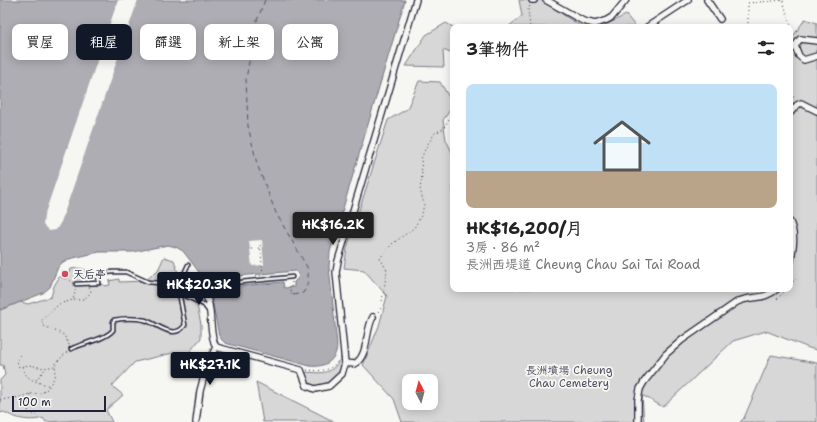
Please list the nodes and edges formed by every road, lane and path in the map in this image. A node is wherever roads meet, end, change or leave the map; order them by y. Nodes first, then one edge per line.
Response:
1 (416, 0) edge
2 (533, 0) edge
3 (546, 0) edge
4 (626, 0) edge
5 (688, 0) edge
6 (707, 0) edge
7 (784, 0) edge
8 (720, 19) dead end
9 (530, 24) edge
10 (652, 24) edge
11 (748, 24) edge
12 (791, 24) edge
13 (817, 41) edge
14 (817, 56) edge
15 (793, 109) edge
16 (817, 111) edge
17 (450, 117) edge
18 (793, 231) edge
19 (260, 242) dead end
20 (793, 245) edge
21 (260, 248) junction
22 (251, 249) dead end
23 (188, 265) dead end
24 (263, 275) dead end
25 (292, 277) joint
26 (67, 278) dead end
27 (796, 279) dead end
28 (70, 281) dead end
29 (793, 282) edge
30 (76, 284) joint
31 (89, 288) dead end
32 (202, 290) junction
33 (179, 292) junction
34 (772, 292) edge
35 (784, 292) edge
36 (293, 295) dead end
37 (777, 299) dead end
38 (73, 300) junction
39 (210, 314) junction
40 (373, 317) joint
41 (216, 347) junction
42 (71, 349) junction
43 (344, 350) junction
44 (20, 355) dead end
45 (31, 363) dead end
46 (345, 363) junction
47 (29, 365) junction
48 (55, 366) junction
49 (23, 367) junction
50 (46, 368) junction
51 (301, 370) junction
52 (36, 380) junction
53 (50, 386) junction
54 (30, 394) junction
55 (0, 400) edge
56 (37, 416) dead end
57 (196, 422) edge
58 (638, 422) edge

1 - 43 street
2 - 9 path
3 - 4 street
5 - 10 street
6 - 8 street
7 - 11 path
7 - 12 path
13 - 14 street
15 - 16 street
17 - 40 path
18 - 20 street
19 - 21 path
21 - 22 path
21 - 24 path
23 - 32 lane
25 - 32 lane
25 - 36 path
26 - 28 path
27 - 29 path
30 - 33 lane
30 - 38 path
31 - 38 path
32 - 39 street
33 - 39 lane
33 - 42 lane
34 - 58 street
35 - 37 path
38 - 42 path
39 - 41 street
40 - 46 street
41 - 51 street
41 - 57 street
42 - 48 path
43 - 46 street
43 - 51 path
44 - 49 path
45 - 47 path
46 - 51 street
47 - 49 path
47 - 50 path
48 - 50 path
48 - 53 path
49 - 52 path
50 - 52 path
52 - 53 path
53 - 54 path
54 - 55 path
54 - 56 path

